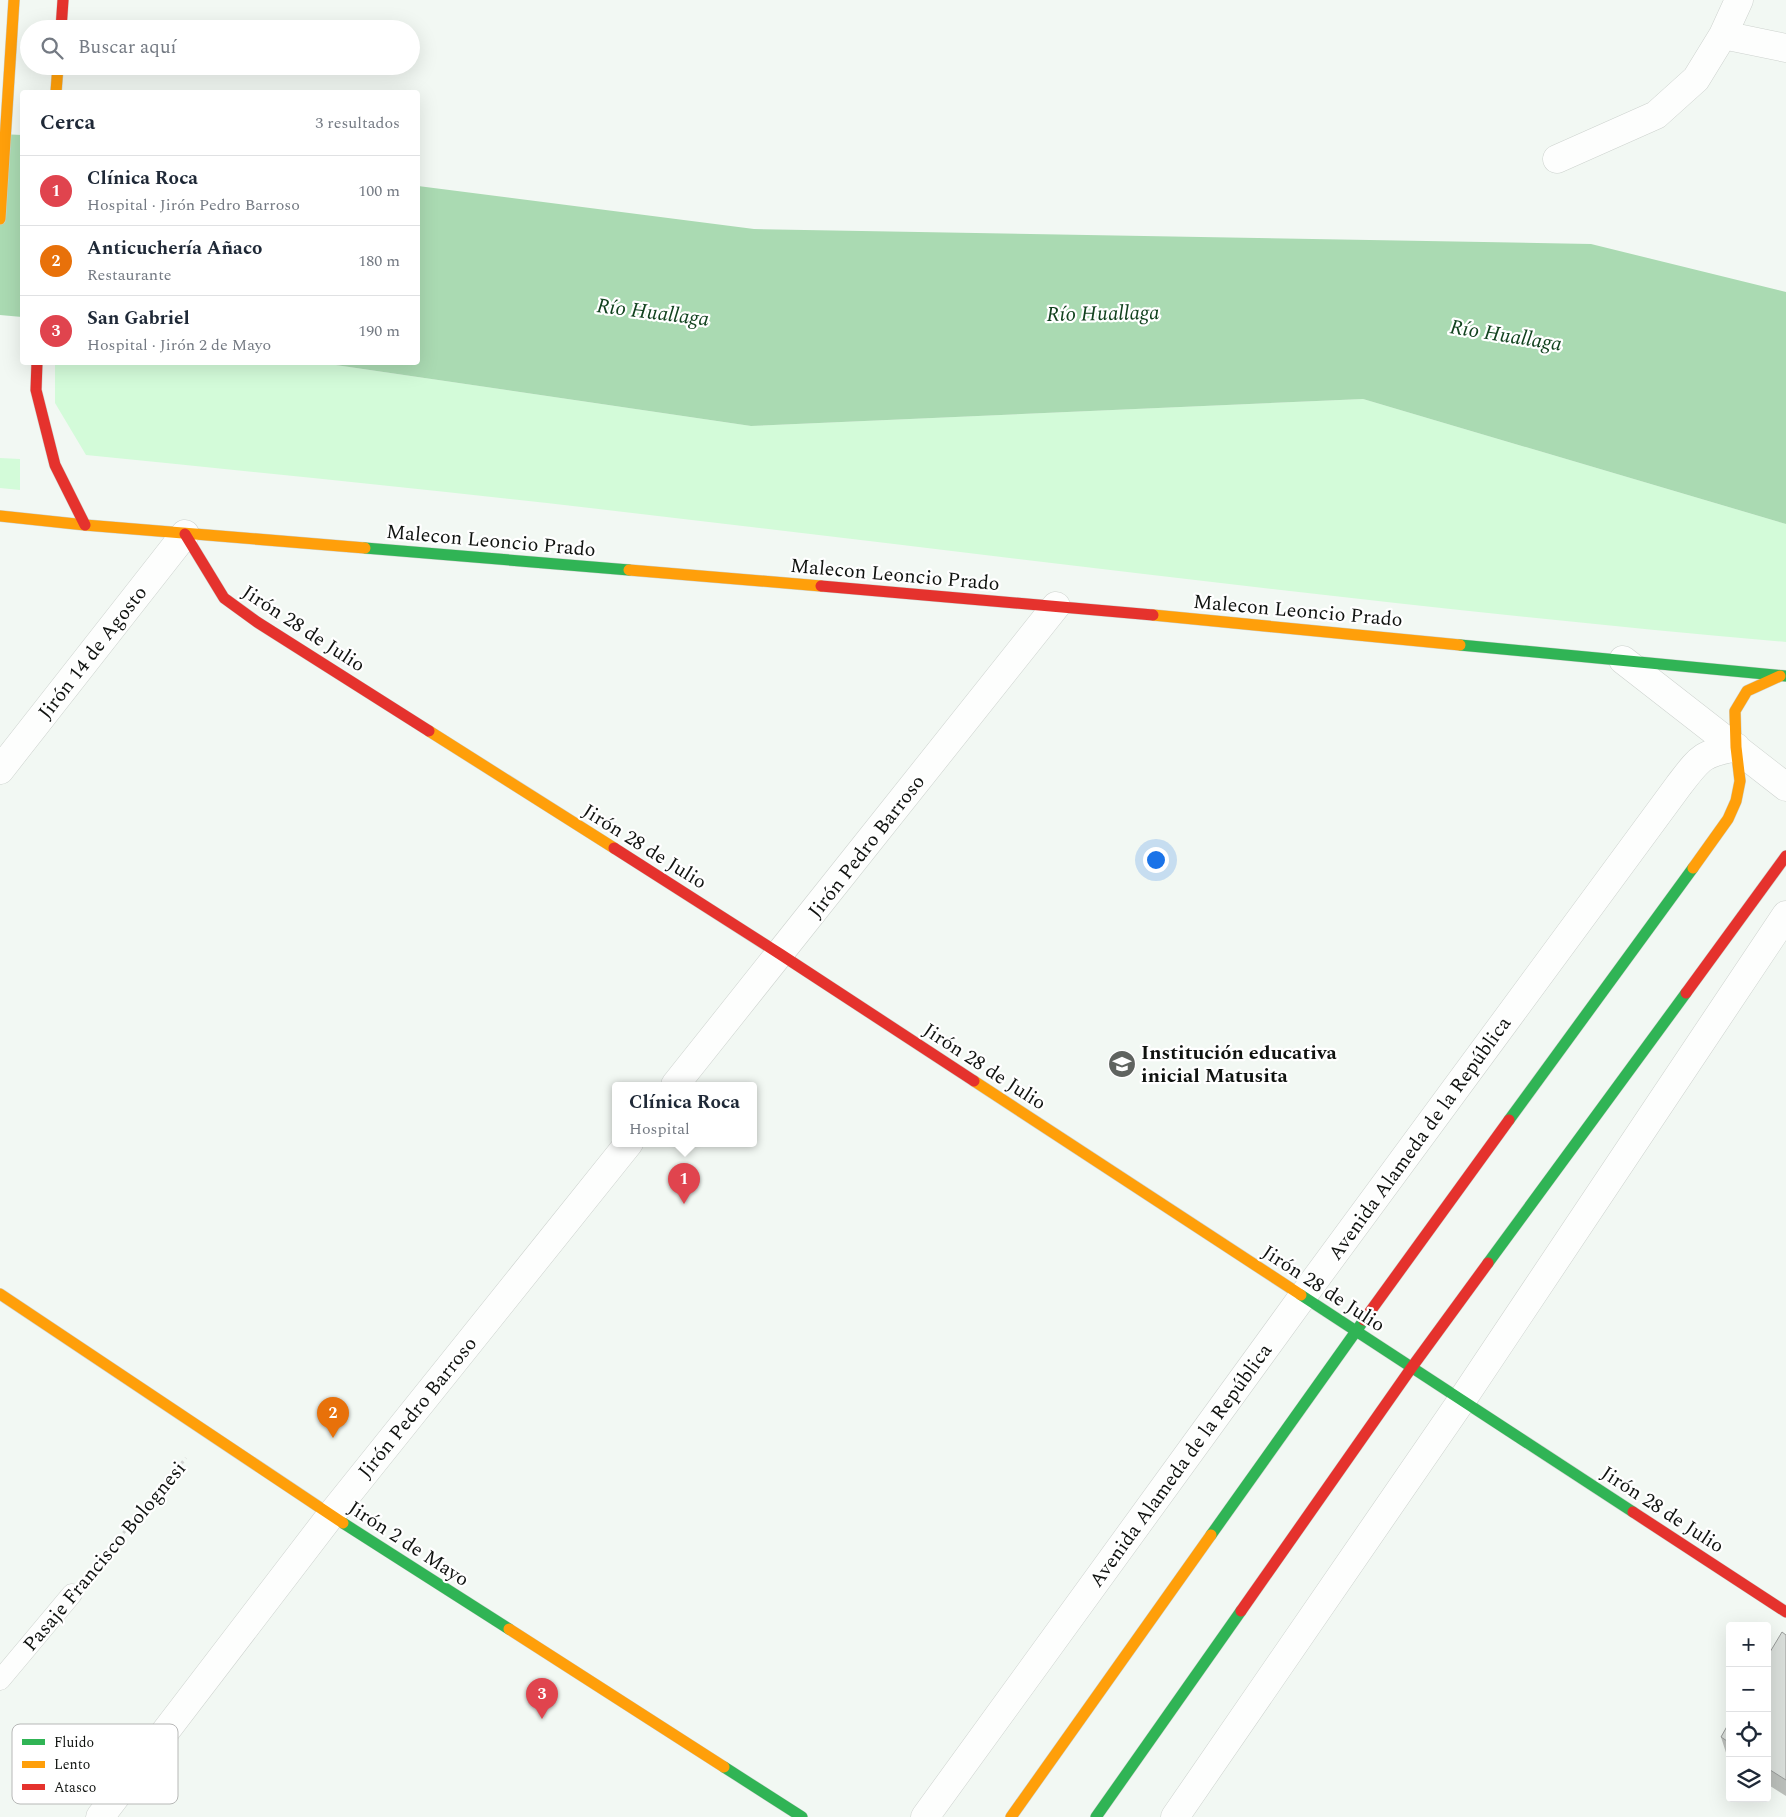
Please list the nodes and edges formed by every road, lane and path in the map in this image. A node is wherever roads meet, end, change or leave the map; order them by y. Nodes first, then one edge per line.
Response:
1 (14, 0) edge
2 (63, 0) edge
3 (1739, 0) edge
4 (62, 20) edge
5 (1723, 35) junction
6 (1786, 48) edge
7 (57, 75) edge
8 (56, 90) edge
9 (1557, 159) dead end
10 (0, 220) edge
11 (38, 365) edge
12 (0, 516) edge
13 (85, 526) junction
14 (184, 534) junction
15 (1056, 606) junction
16 (1623, 660) junction
17 (1783, 676) edge
18 (1736, 747) junction
19 (0, 770) edge
20 (1786, 787) edge
21 (1786, 856) edge
22 (1786, 915) edge
23 (780, 954) junction
24 (677, 1082) edge
25 (626, 1147) edge
26 (0, 1294) edge
27 (1303, 1296) junction
28 (1356, 1331) junction
29 (1412, 1367) junction
30 (1462, 1400) junction
31 (208, 1432) junction
32 (330, 1514) junction
33 (72, 1594) joint
34 (1786, 1612) edge
35 (0, 1680) edge
36 (171, 1724) edge
37 (110, 1804) edge
38 (100, 1817) edge
39 (802, 1817) edge
40 (925, 1817) edge
41 (1011, 1817) edge
42 (1096, 1817) edge
43 (1175, 1817) edge

1 - 10 main road
2 - 4 main road
3 - 5 street
5 - 6 street
5 - 9 street
7 - 8 main road
11 - 13 main road
12 - 13 main road, Malecon Leoncio Prado
13 - 14 main road, Malecon Leoncio Prado
14 - 15 main road, Malecon Leoncio Prado
14 - 19 street, Jirón 14 de Agosto
14 - 23 main road, Jirón 28 de Julio
15 - 16 main road, Malecon Leoncio Prado
15 - 23 street, Jirón Pedro Barroso
16 - 17 main road, Malecon Leoncio Prado
16 - 18 street
17 - 18 main road
18 - 20 street
18 - 27 street, Avenida Alameda de la República
18 - 28 main road
21 - 29 main road
22 - 30 street
23 - 24 street, Jirón Pedro Barroso
23 - 27 main road, Jirón 28 de Julio
25 - 32 street, Jirón Pedro Barroso
26 - 31 main road, Jirón 2 de Mayo
27 - 28 main road, Jirón 28 de Julio
27 - 40 street, Avenida Alameda de la República
28 - 29 main road, Jirón 28 de Julio
28 - 41 main road
29 - 30 main road, Jirón 28 de Julio
29 - 42 main road
30 - 34 main road, Jirón 28 de Julio
30 - 43 street
31 - 32 main road, Jirón 2 de Mayo
31 - 33 path, Pasaje Francisco Bolognesi
32 - 36 street, Jirón Pedro Barroso
32 - 39 main road, Jirón 2 de Mayo
33 - 35 lane, Pasaje Francisco Bolognesi
37 - 38 street, Jirón Pedro Barroso

